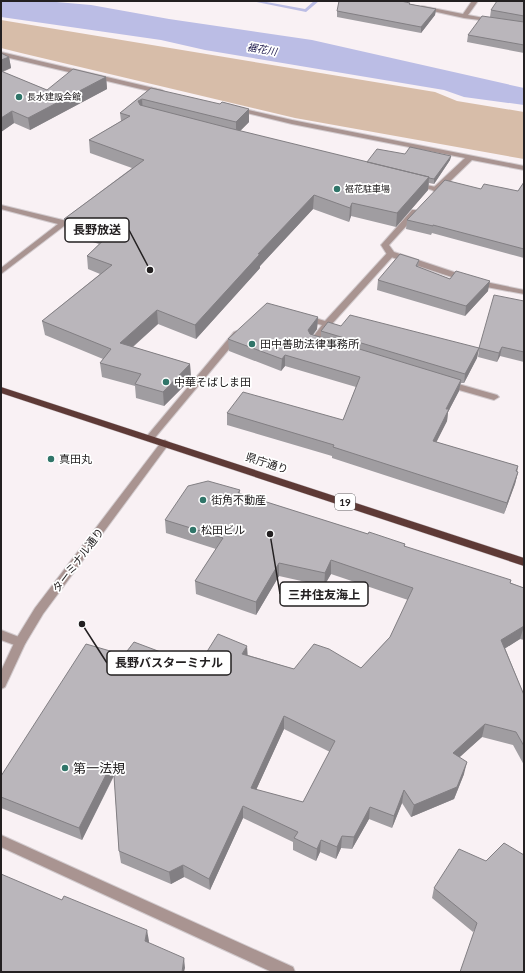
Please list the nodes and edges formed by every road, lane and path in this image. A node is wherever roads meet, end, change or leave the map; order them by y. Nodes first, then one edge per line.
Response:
1 (475, 1) edge
2 (412, 6) edge
3 (464, 16) junction
4 (502, 23) edge
5 (1, 54) edge
6 (170, 94) edge
7 (231, 108) edge
8 (470, 158) junction
9 (524, 168) edge
10 (405, 182) edge
11 (1, 207) edge
12 (420, 207) edge
13 (391, 254) junction
14 (1, 272) edge
15 (524, 292) edge
16 (296, 316) edge
17 (327, 324) junction
18 (243, 327) edge
19 (326, 346) edge
20 (441, 382) edge
21 (1, 390) edge
22 (494, 398) dead end
23 (150, 438) junction
24 (165, 443) junction
25 (524, 562) edge
26 (1, 636) edge
27 (20, 642) junction
28 (1, 684) edge
29 (1, 841) edge
30 (288, 972) edge

1 - 3 street
2 - 3 street
3 - 4 street
5 - 6 street
7 - 8 street
8 - 9 street
8 - 10 street
11 - 14 street
12 - 13 street
13 - 15 street
13 - 17 street
16 - 17 street
17 - 19 street
18 - 23 street
20 - 22 street
21 - 23 highway, 県庁通り / 19
23 - 24 highway, 県庁通り / 19
24 - 25 highway, 県庁通り / 19
24 - 27 street, ターミナル通り
26 - 27 street
27 - 28 street, ターミナル通り
29 - 30 street

